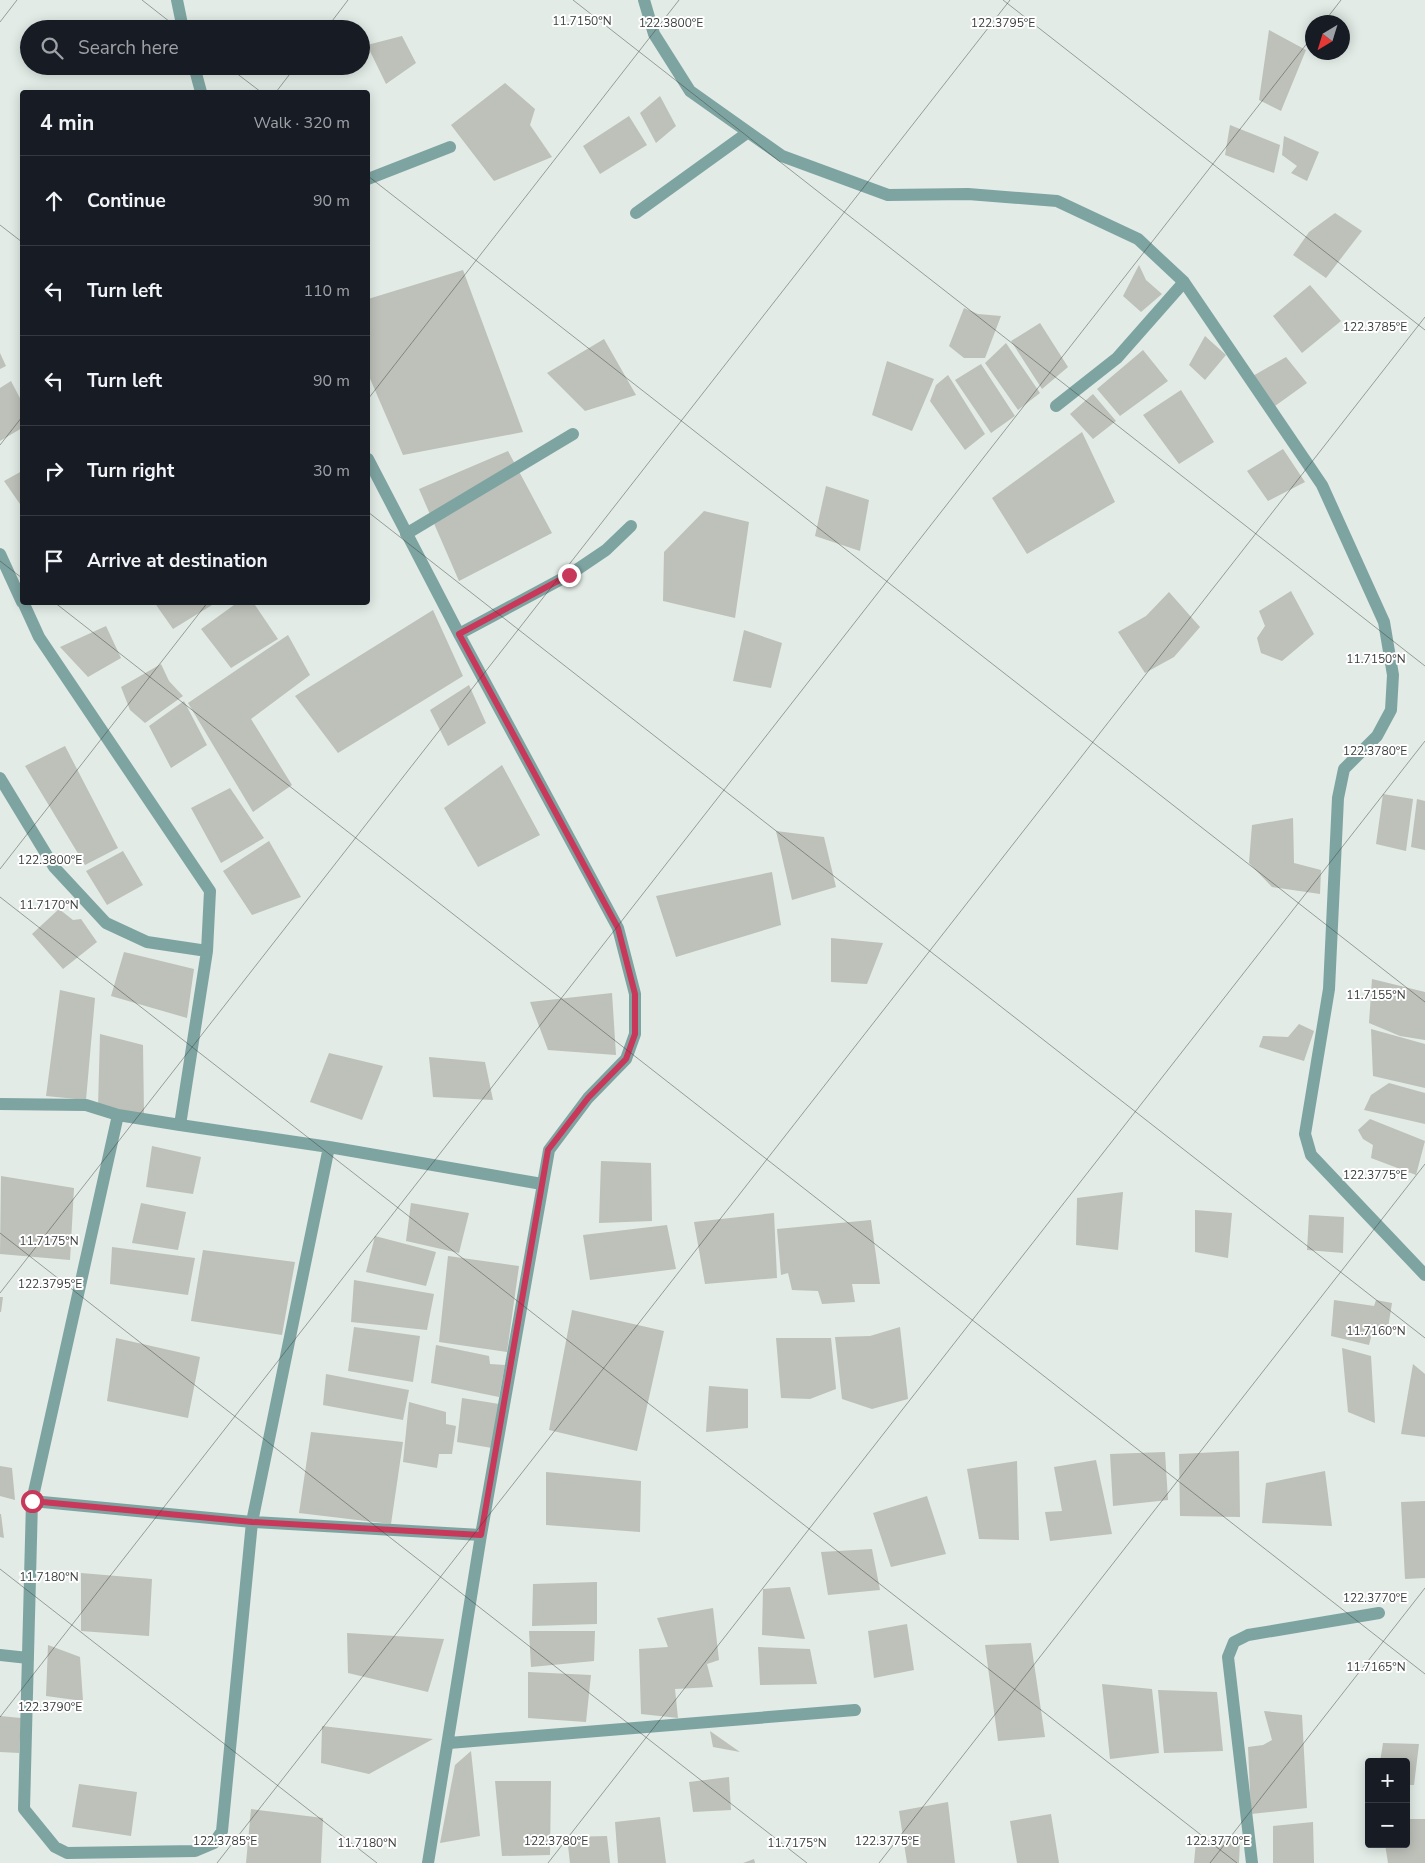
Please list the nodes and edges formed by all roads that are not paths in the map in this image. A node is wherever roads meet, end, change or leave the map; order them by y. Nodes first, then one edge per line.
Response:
1 (177, 0) edge
2 (644, 0) edge
3 (181, 20) edge
4 (197, 75) edge
5 (201, 90) edge
6 (747, 133) junction
7 (450, 147) dead end
8 (370, 178) edge
9 (636, 213) dead end
10 (1184, 282) junction
11 (1056, 406) dead end
12 (573, 434) dead end
13 (370, 463) edge
14 (631, 526) dead end
15 (406, 534) junction
16 (0, 554) edge
17 (20, 596) edge
18 (24, 605) edge
19 (459, 634) junction
20 (0, 778) edge
21 (207, 951) junction
22 (0, 1104) edge
23 (118, 1115) junction
24 (180, 1125) junction
25 (328, 1147) junction
26 (542, 1184) junction
27 (1425, 1274) edge
28 (32, 1501) junction
29 (252, 1522) junction
30 (481, 1535) junction
31 (1379, 1614) dead end
32 (0, 1655) edge
33 (28, 1658) junction
34 (855, 1710) dead end
35 (449, 1743) junction
36 (428, 1863) edge
37 (1252, 1863) edge

1 - 3 street
2 - 6 street
4 - 5 street
6 - 9 street
6 - 10 street
7 - 8 street
10 - 11 street
10 - 27 street
12 - 15 street
13 - 15 street
14 - 19 street
15 - 19 street
16 - 17 street
18 - 21 street
19 - 26 street
20 - 21 street
21 - 24 street
22 - 23 street
23 - 24 street
23 - 28 street
24 - 25 street
25 - 26 street
25 - 29 street
26 - 30 street
28 - 29 street
28 - 33 street
29 - 30 street
29 - 33 street
30 - 35 street
31 - 37 street
32 - 33 street
34 - 35 street
35 - 36 street

